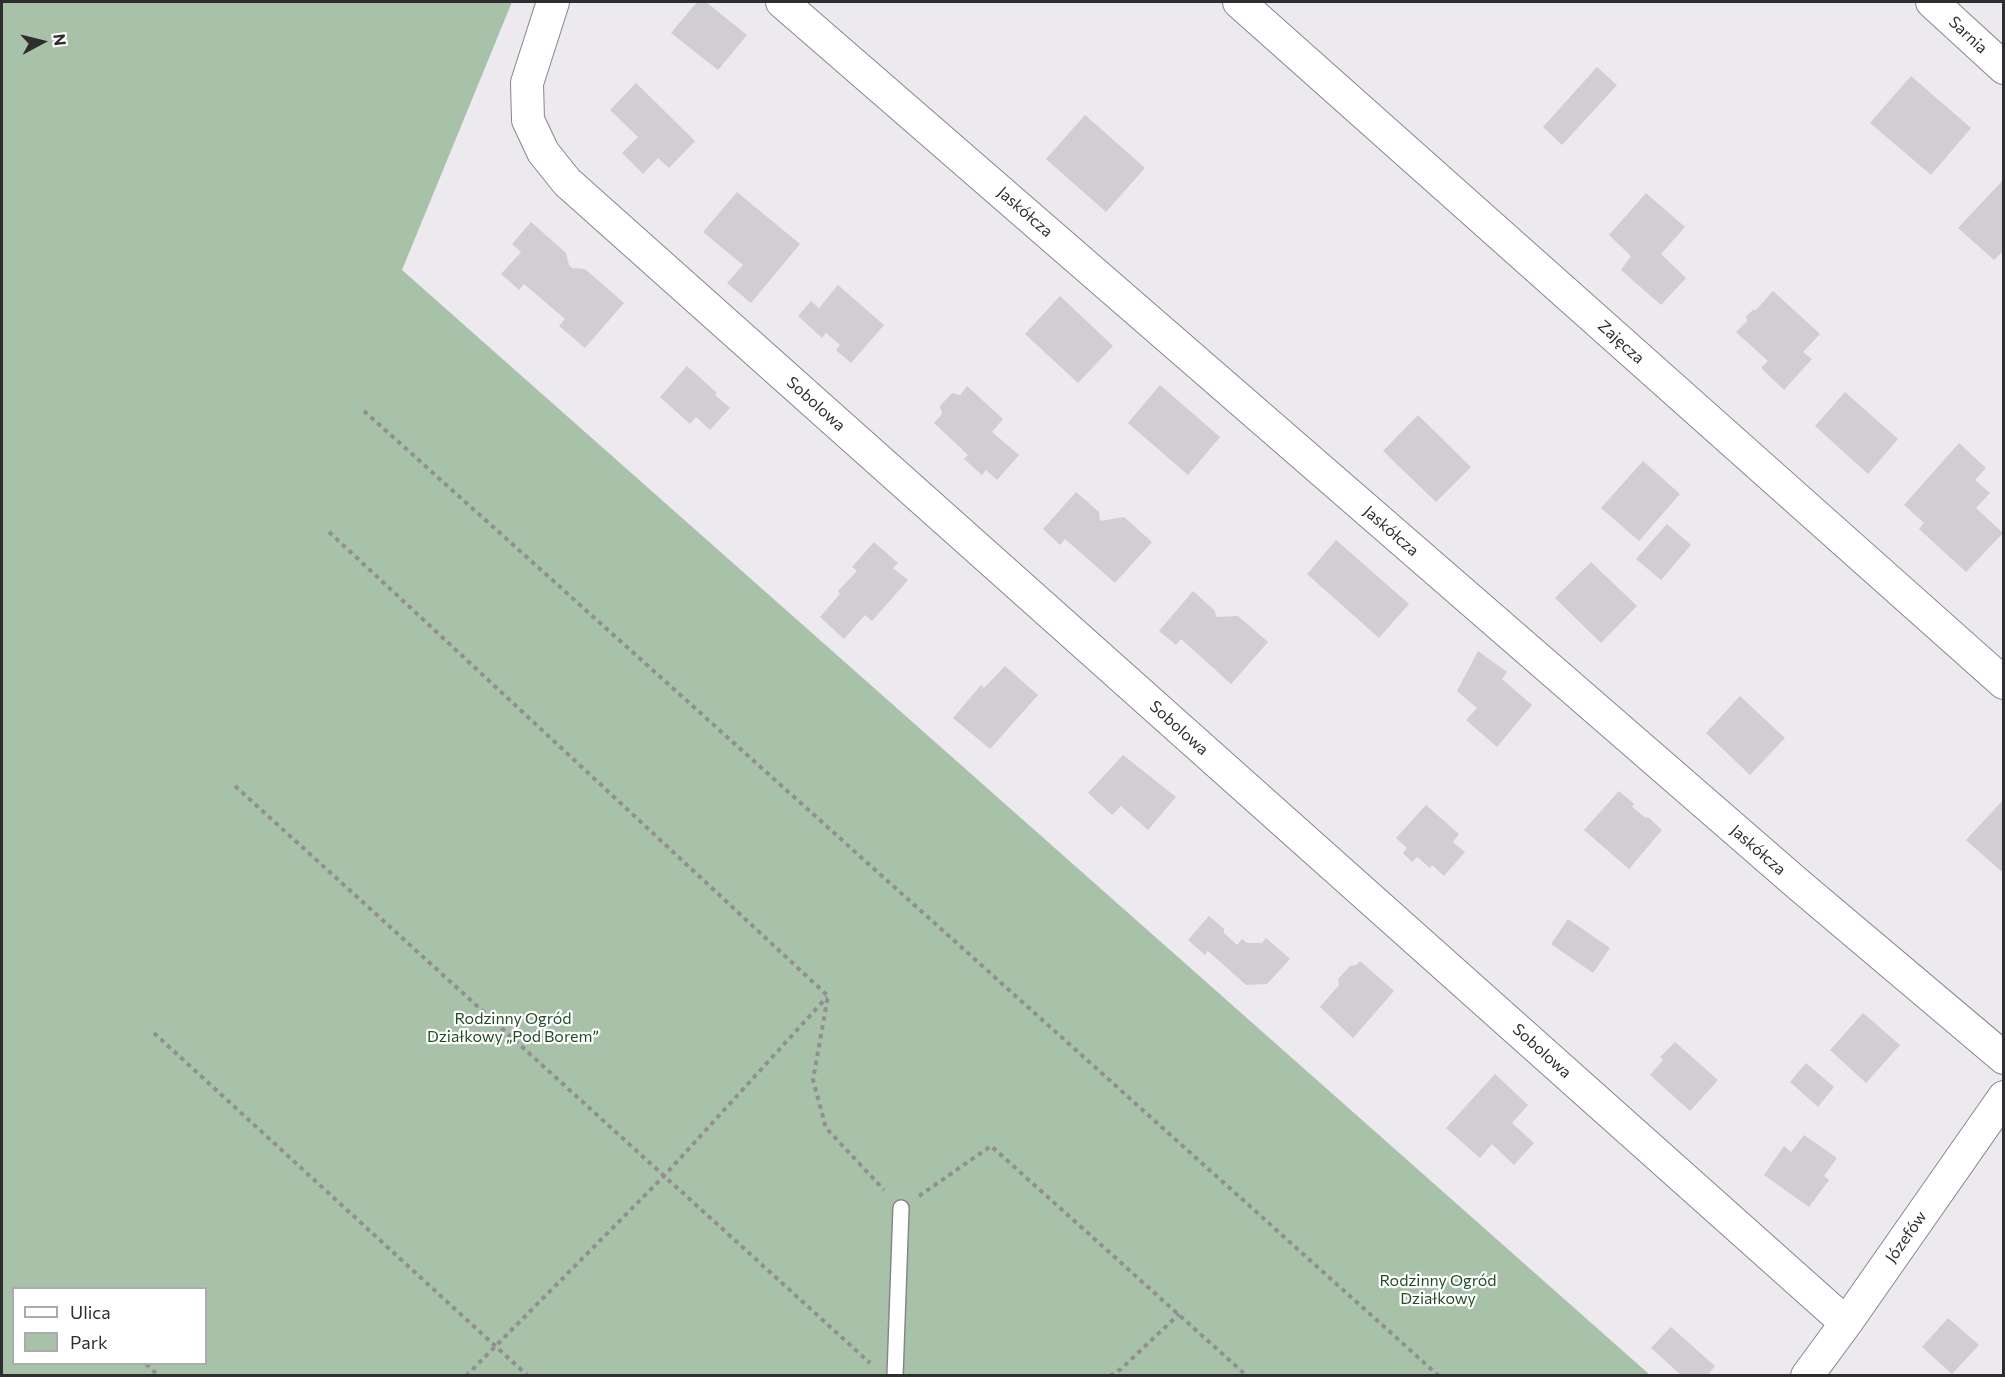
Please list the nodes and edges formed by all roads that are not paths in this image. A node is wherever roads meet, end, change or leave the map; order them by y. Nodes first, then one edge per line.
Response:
1 (553, 2) edge
2 (782, 2) edge
3 (1239, 2) edge
4 (1932, 2) edge
5 (2004, 68) edge
6 (2004, 682) edge
7 (2004, 1058) edge
8 (2004, 1097) edge
9 (901, 1208) road end
10 (1846, 1323) junction
11 (895, 1376) edge
12 (1807, 1376) edge

1 - 10 street, Sobolowa
2 - 7 street, Jaskółcza
3 - 6 street, Zajęcza
4 - 5 street, Sarnia
8 - 10 street, Józefów
9 - 11 lane
10 - 12 street, Józefów

